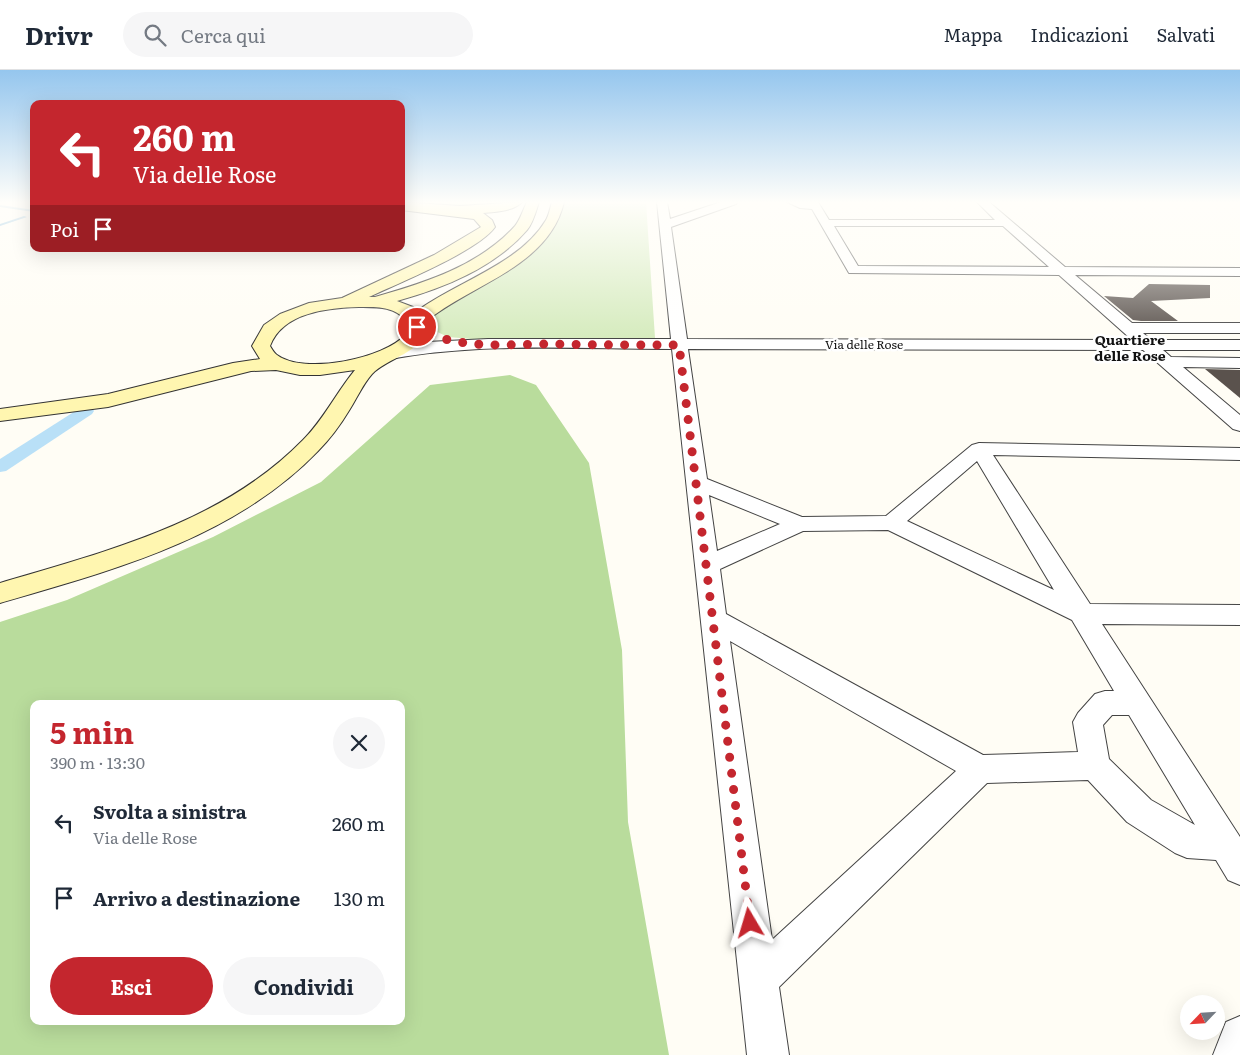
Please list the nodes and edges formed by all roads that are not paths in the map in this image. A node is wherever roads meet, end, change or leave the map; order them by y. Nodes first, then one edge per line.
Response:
1 (457, 248) edge
2 (467, 248) edge
3 (499, 248) edge
4 (528, 248) edge
5 (668, 248) edge
6 (840, 248) edge
7 (1036, 248) edge
8 (1063, 272) junction
9 (1240, 272) edge
10 (375, 302) junction
11 (338, 303) junction
12 (416, 323) junction
13 (1128, 328) junction
14 (1240, 328) edge
15 (263, 339) junction
16 (488, 344) junction
17 (679, 345) junction
18 (1146, 345) junction
19 (1240, 345) edge
20 (390, 354) junction
21 (1166, 362) junction
22 (1240, 363) edge
23 (293, 367) junction
24 (342, 406) junction
25 (0, 409) edge
26 (0, 415) edge
27 (1240, 425) edge
28 (979, 449) junction
29 (1240, 454) edge
30 (696, 482) junction
31 (891, 523) junction
32 (800, 524) junction
33 (706, 565) junction
34 (0, 593) edge
35 (1082, 614) junction
36 (1240, 614) edge
37 (713, 619) junction
38 (1137, 703) junction
39 (1095, 766) junction
40 (980, 769) junction
41 (1232, 856) edge
42 (758, 980) junction
43 (1240, 1036) edge
44 (768, 1055) edge
45 (1234, 1055) edge

1 - 11 main road
2 - 10 main road
3 - 10 main road
4 - 12 main road
5 - 17 street
6 - 8 street
7 - 8 street
8 - 9 street
8 - 13 street
10 - 11 main road
10 - 12 main road
11 - 15 main road
12 - 16 street, Via delle Rose
12 - 20 main road
13 - 14 street
13 - 18 street
15 - 23 main road
15 - 25 main road
16 - 17 street, Via delle Rose
16 - 20 street, Via delle Rose
17 - 18 street, Via delle Rose
17 - 30 street
18 - 19 street, Via delle Rose
18 - 21 street
20 - 23 main road
20 - 24 main road
21 - 22 street
21 - 27 street
23 - 24 main road
23 - 26 main road
24 - 34 main road
28 - 29 street
28 - 31 street
28 - 35 street
30 - 32 street
30 - 33 street
31 - 32 street
31 - 35 street
32 - 33 street
33 - 37 street
35 - 36 street
35 - 38 street
37 - 40 street
37 - 42 street
38 - 39 street
38 - 41 street
39 - 40 street
39 - 41 street
40 - 42 street
42 - 44 street
43 - 45 street

